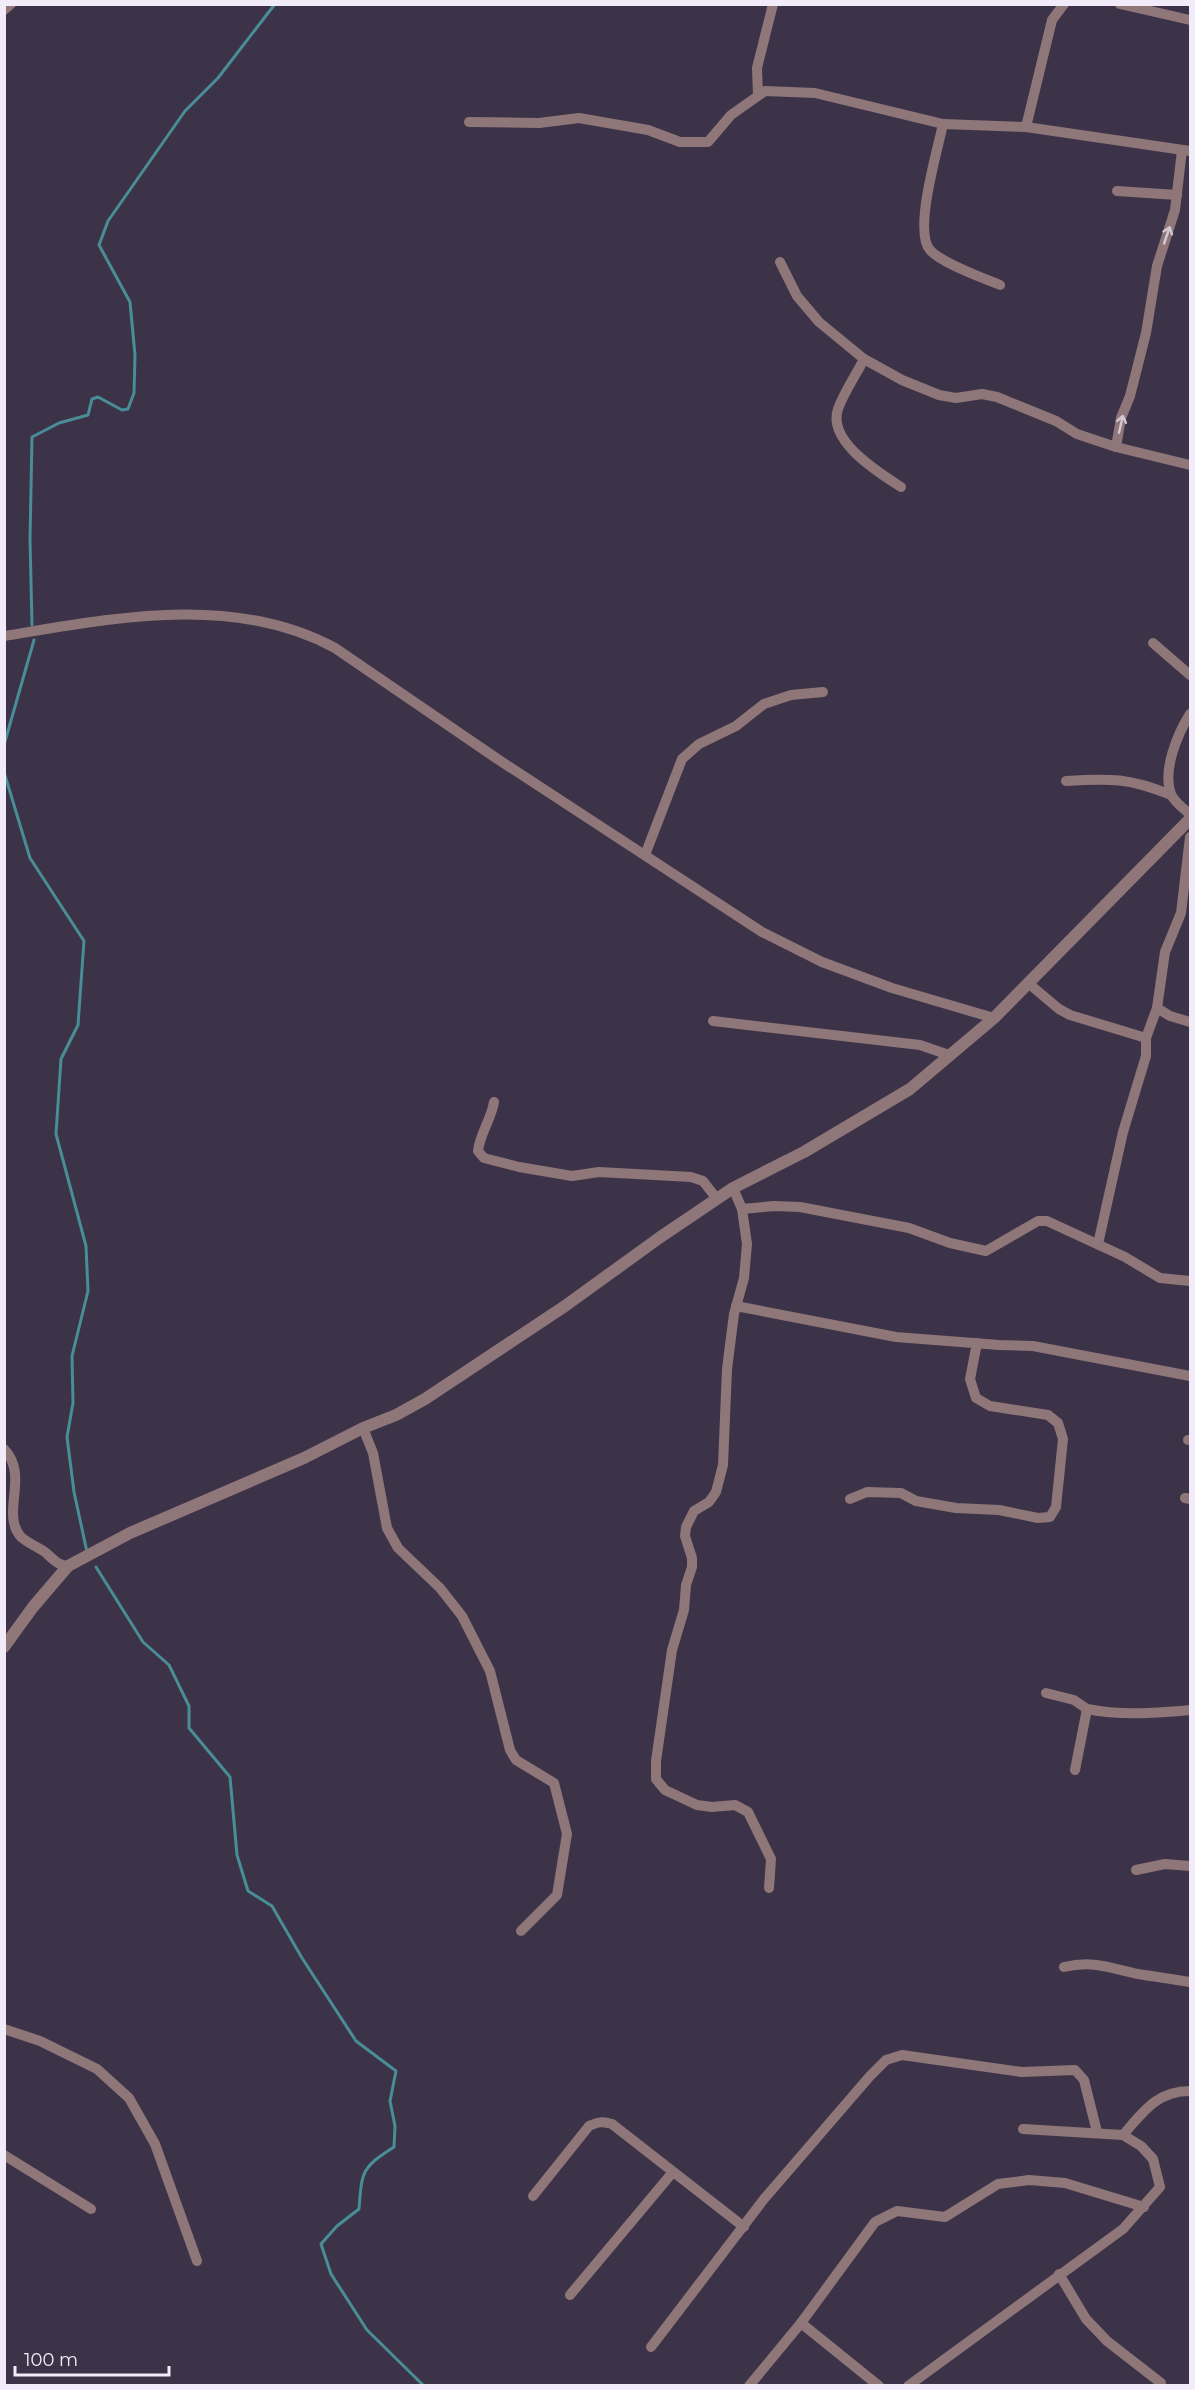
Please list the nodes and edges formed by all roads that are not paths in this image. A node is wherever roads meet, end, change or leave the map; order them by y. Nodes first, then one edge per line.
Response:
1 (11, 4) edge
2 (773, 4) edge
3 (1064, 4) edge
4 (1120, 4) edge
5 (4, 10) edge
6 (1191, 20) edge
7 (758, 95) junction
8 (469, 122) dead end
9 (943, 124) junction
10 (1026, 127) junction
11 (1186, 151) edge
12 (1117, 191) dead end
13 (1177, 195) junction
14 (780, 262) dead end
15 (1000, 285) dead end
16 (864, 359) junction
17 (1116, 447) junction
18 (1191, 465) edge
19 (901, 487) dead end
20 (4, 636) edge
21 (1153, 643) dead end
22 (1191, 675) edge
23 (823, 692) dead end
24 (1191, 714) edge
25 (1066, 781) dead end
26 (1171, 795) junction
27 (1191, 814) edge
28 (1191, 819) edge
29 (1191, 837) edge
30 (645, 855) junction
31 (1028, 983) junction
32 (1157, 1008) junction
33 (994, 1018) junction
34 (713, 1021) dead end
35 (1191, 1022) edge
36 (1146, 1038) junction
37 (949, 1055) junction
38 (494, 1102) dead end
39 (732, 1188) junction
40 (717, 1199) junction
41 (742, 1209) junction
42 (1098, 1244) junction
43 (1191, 1281) edge
44 (736, 1306) junction
45 (977, 1343) junction
46 (1191, 1376) edge
47 (363, 1428) junction
48 (4, 1449) edge
49 (850, 1499) dead end
50 (8, 1514) edge
51 (68, 1566) junction
52 (4, 1647) edge
53 (1046, 1693) dead end
54 (1087, 1709) junction
55 (1191, 1710) edge
56 (1075, 1770) dead end
57 (1191, 1866) edge
58 (1136, 1870) dead end
59 (769, 1888) dead end
60 (521, 1931) dead end
61 (1064, 1967) dead end
62 (1191, 1982) edge
63 (4, 2029) edge
64 (1191, 2091) edge
65 (1023, 2129) dead end
66 (1097, 2132) junction
67 (1123, 2135) junction
68 (4, 2156) edge
69 (673, 2172) junction
70 (533, 2196) dead end
71 (1144, 2207) junction
72 (91, 2209) dead end
73 (744, 2227) junction
74 (197, 2261) dead end
75 (1059, 2274) junction
76 (570, 2295) dead end
77 (801, 2323) junction
78 (651, 2347) dead end
79 (1161, 2383) dead end
80 (749, 2385) edge
81 (879, 2385) edge
82 (908, 2385) edge

1 - 5 street
2 - 7 street
3 - 10 street
4 - 6 street
7 - 8 street
7 - 9 street
9 - 10 street
9 - 15 street
10 - 11 street
11 - 13 street
12 - 13 street
17 -> 13 street
14 - 16 street
16 - 17 street
16 - 19 street
17 - 18 street
20 - 30 street
21 - 22 street
23 - 30 street
24 - 26 street
25 - 26 street
26 - 27 street
28 - 31 street
29 - 32 street
30 - 33 street
31 - 33 street
31 - 36 street
32 - 35 street
32 - 36 street
33 - 37 street
34 - 37 street
36 - 42 street
37 - 39 street
38 - 40 street
39 - 40 street
39 - 41 street
40 - 47 street
41 - 42 street
41 - 44 street
42 - 43 street
44 - 45 street
44 - 59 street
45 - 46 street
45 - 49 street
47 - 51 street
47 - 60 street
48 - 50 street
50 - 51 street
51 - 52 street
53 - 54 street
54 - 55 street
54 - 56 street
57 - 58 street
61 - 62 street
63 - 74 street
64 - 67 street
65 - 66 street
66 - 67 street
66 - 73 street
67 - 71 street
68 - 72 street
69 - 70 street
69 - 73 street
69 - 76 street
71 - 75 street
71 - 77 street
73 - 78 street
75 - 79 street
75 - 82 street
77 - 80 street
77 - 81 street

